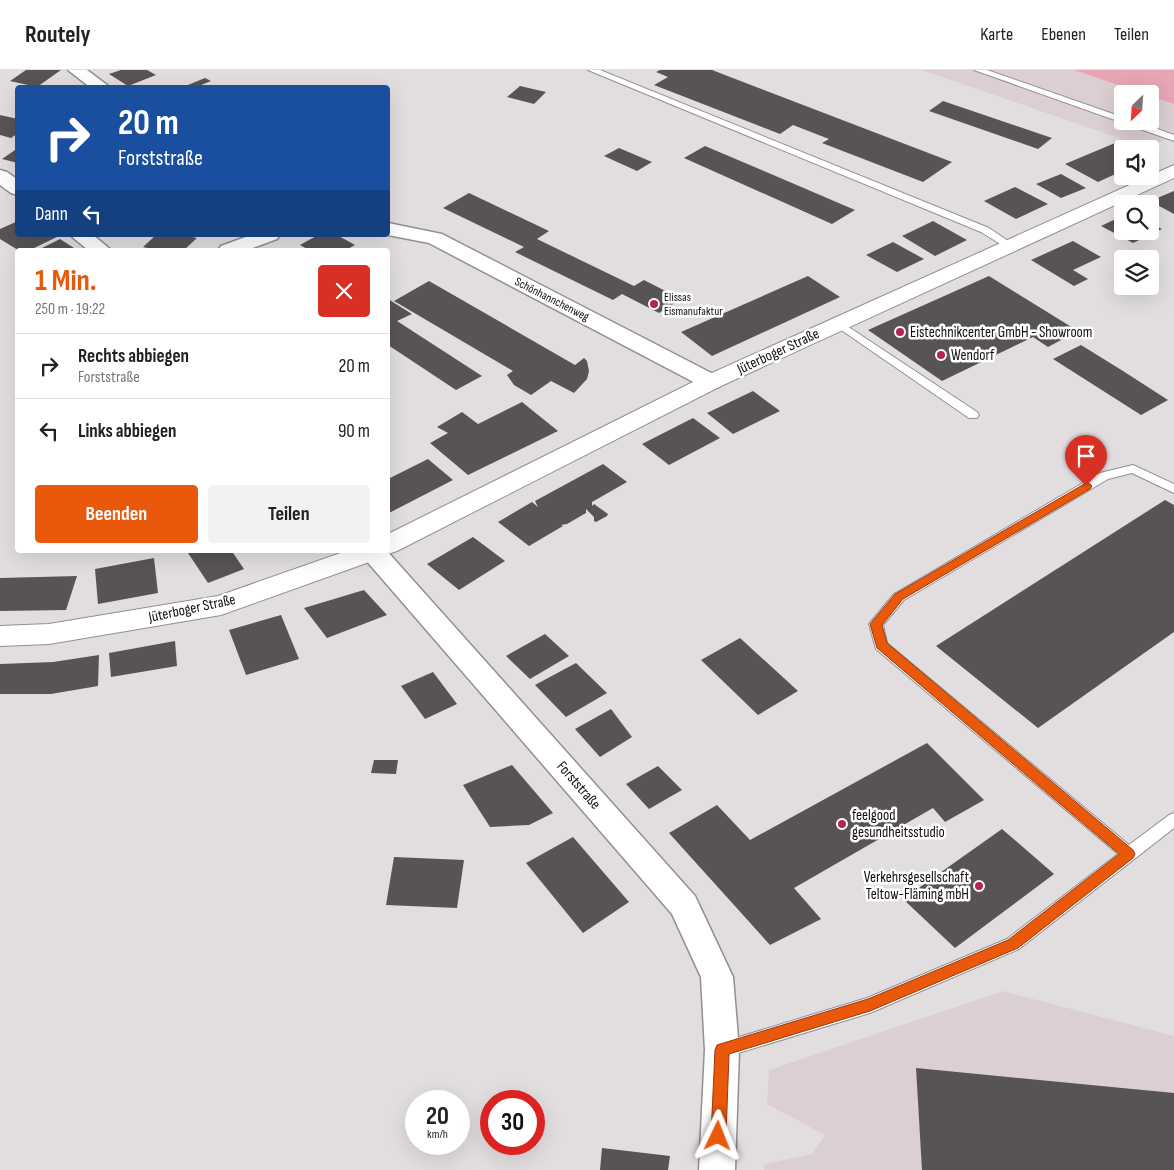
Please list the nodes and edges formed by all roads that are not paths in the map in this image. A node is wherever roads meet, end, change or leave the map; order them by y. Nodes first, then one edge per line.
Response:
1 (76, 70) edge
2 (592, 70) edge
3 (978, 70) edge
4 (98, 85) edge
5 (1114, 117) edge
6 (1152, 130) edge
7 (1174, 138) edge
8 (1174, 171) edge
9 (0, 176) edge
10 (15, 187) edge
11 (390, 229) edge
12 (83, 237) edge
13 (264, 237) edge
14 (1009, 245) junction
15 (97, 248) edge
16 (234, 248) edge
17 (838, 323) junction
18 (711, 382) junction
19 (973, 415) dead end
20 (1174, 489) edge
21 (390, 543) edge
22 (368, 553) edge
23 (382, 553) edge
24 (0, 636) edge
25 (1174, 819) edge
26 (1128, 854) junction
27 (722, 1050) junction
28 (717, 1170) edge

1 - 4 street
2 - 14 lane
3 - 5 lane
6 - 7 lane
8 - 14 main road, Jüterboger Straße
9 - 10 street
11 - 18 street, Schönhannchenweg
12 - 15 street
13 - 16 street
14 - 17 main road, Jüterboger Straße
17 - 18 main road, Jüterboger Straße
17 - 19 lane
18 - 21 main road, Jüterboger Straße
20 - 26 lane
22 - 24 main road, Jüterboger Straße
23 - 27 street, Forststraße
25 - 26 lane
26 - 27 lane
27 - 28 street, Forststraße

